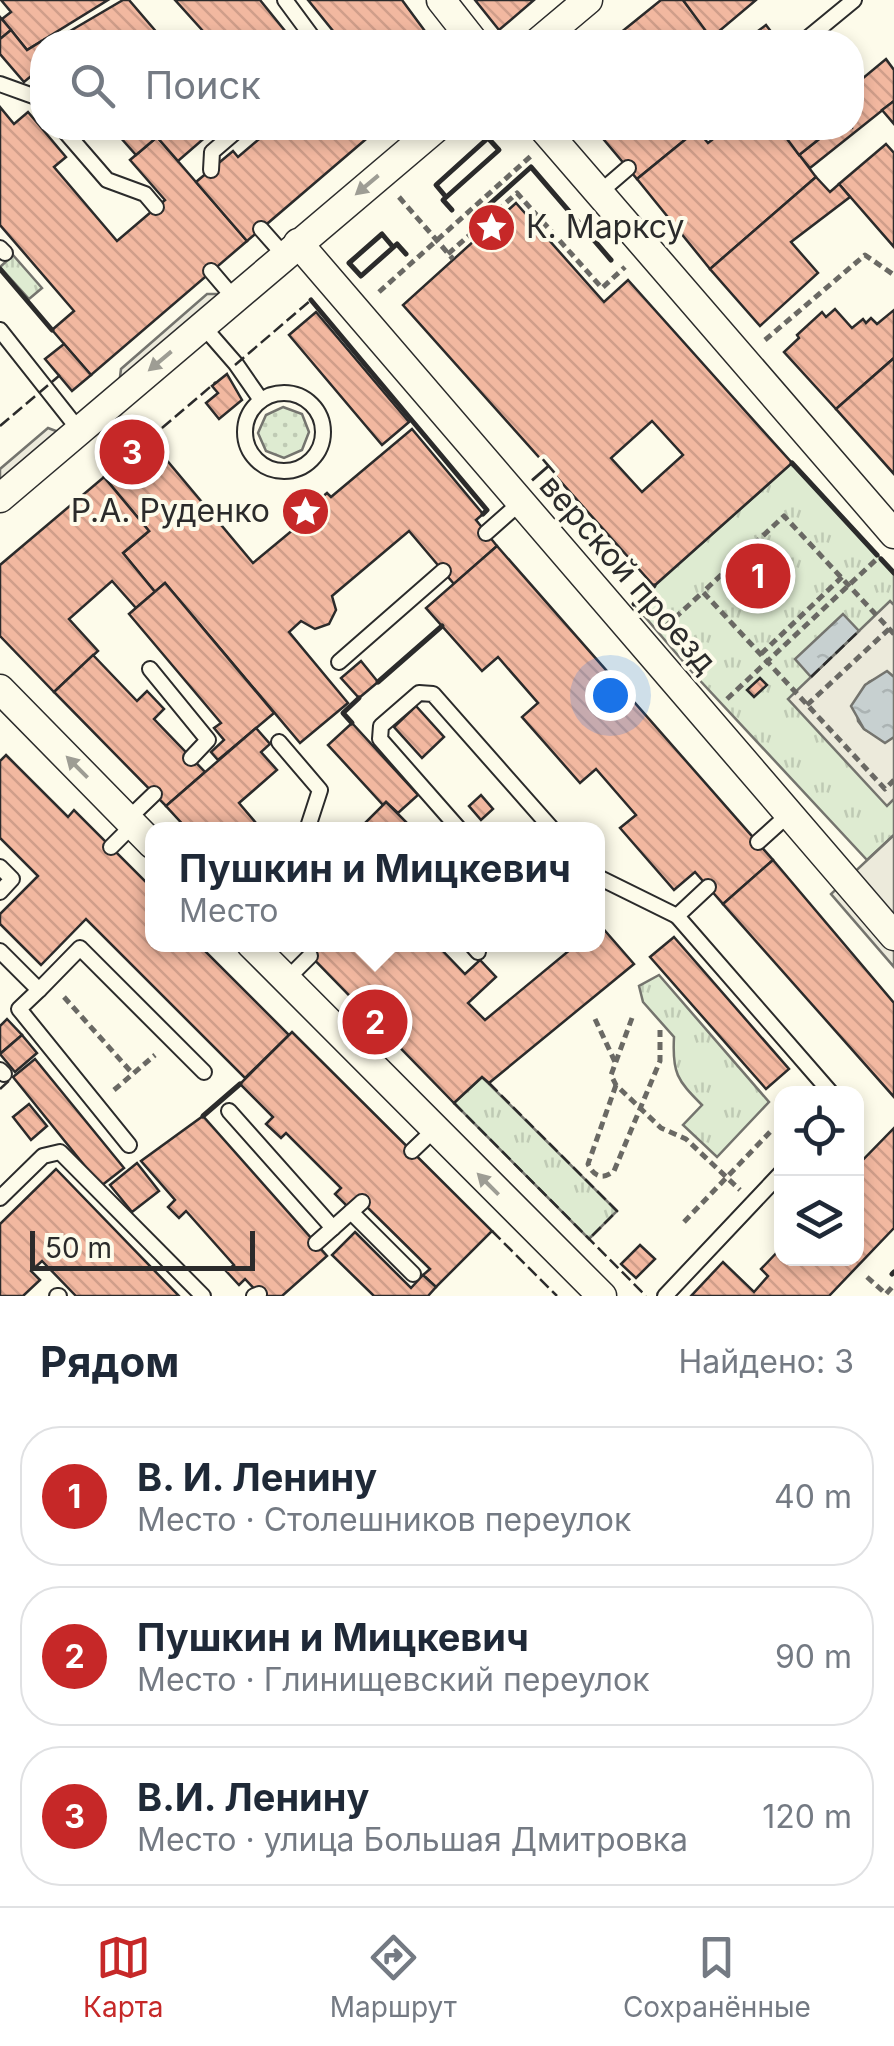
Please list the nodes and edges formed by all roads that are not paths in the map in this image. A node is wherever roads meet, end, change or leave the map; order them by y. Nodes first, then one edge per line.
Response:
1 (285, 0) edge
2 (441, 0) edge
3 (588, 0) edge
4 (854, 0) edge
5 (307, 30) edge
6 (465, 30) edge
7 (552, 30) edge
8 (818, 30) edge
9 (0, 84) edge
10 (30, 95) edge
11 (72, 140) edge
12 (226, 140) edge
13 (422, 140) edge
14 (554, 140) edge
15 (628, 168) dead end
16 (210, 170) dead end
17 (599, 193) junction
18 (156, 207) dead end
19 (260, 228) dead end
20 (291, 249) junction
21 (211, 271) dead end
22 (234, 298) junction
23 (202, 325) junction
24 (0, 330) edge
25 (261, 400) junction
26 (79, 430) junction
27 (0, 498) edge
28 (520, 502) junction
29 (891, 523) edge
30 (486, 533) dead end
31 (443, 571) dead end
32 (339, 662) dead end
33 (150, 670) dead end
34 (0, 689) edge
35 (279, 742) dead end
36 (191, 758) dead end
37 (154, 794) dead end
38 (789, 814) junction
39 (310, 822) edge
40 (453, 822) edge
41 (545, 822) edge
42 (138, 829) edge
43 (758, 842) dead end
44 (111, 847) dead end
45 (0, 867) edge
46 (605, 880) edge
47 (708, 887) dead end
48 (0, 892) edge
49 (677, 916) junction
50 (894, 936) edge
51 (17, 942) dead end
52 (259, 952) edge
53 (2, 953) edge
54 (310, 956) dead end
55 (286, 980) junction
56 (44, 985) junction
57 (204, 1072) dead end
58 (825, 1086) edge
59 (229, 1111) dead end
60 (434, 1130) junction
61 (128, 1144) dead end
62 (412, 1152) dead end
63 (778, 1176) edge
64 (0, 1198) edge
65 (333, 1228) junction
66 (316, 1243) dead end
67 (413, 1274) dead end
68 (203, 1296) edge
69 (602, 1296) edge
70 (665, 1296) edge

1 - 5 lane
2 - 6 street
3 - 7 street
4 - 8 lane
9 - 10 lane
11 - 18 lane
12 - 16 lane
13 -> 20 street
14 - 17 street
15 - 17 lane
17 - 29 street
19 - 20 lane
20 - 22 street
20 - 28 street, Тверской проезд
21 - 22 lane
22 - 23 street
23 - 25 lane
23 -> 26 street
24 - 26 lane
25 - 25 lane
26 - 27 street
28 - 30 lane
28 - 38 street, Тверской проезд
31 - 32 lane
33 - 36 lane
42 -> 34 street
35 - 39 lane
37 - 42 lane
38 - 43 lane
38 - 50 street, Тверской проезд
40 - 41 lane
42 - 44 lane
45 - 48 lane
46 - 49 lane
47 - 49 lane
49 - 58 lane
51 - 53 lane
52 - 55 street
53 - 56 lane
54 - 55 lane
55 - 60 street
56 - 57 lane
56 - 61 lane
59 - 65 lane
60 - 62 lane
69 -> 60 street
63 - 70 lane
64 - 68 lane
65 - 66 lane
65 - 67 lane

